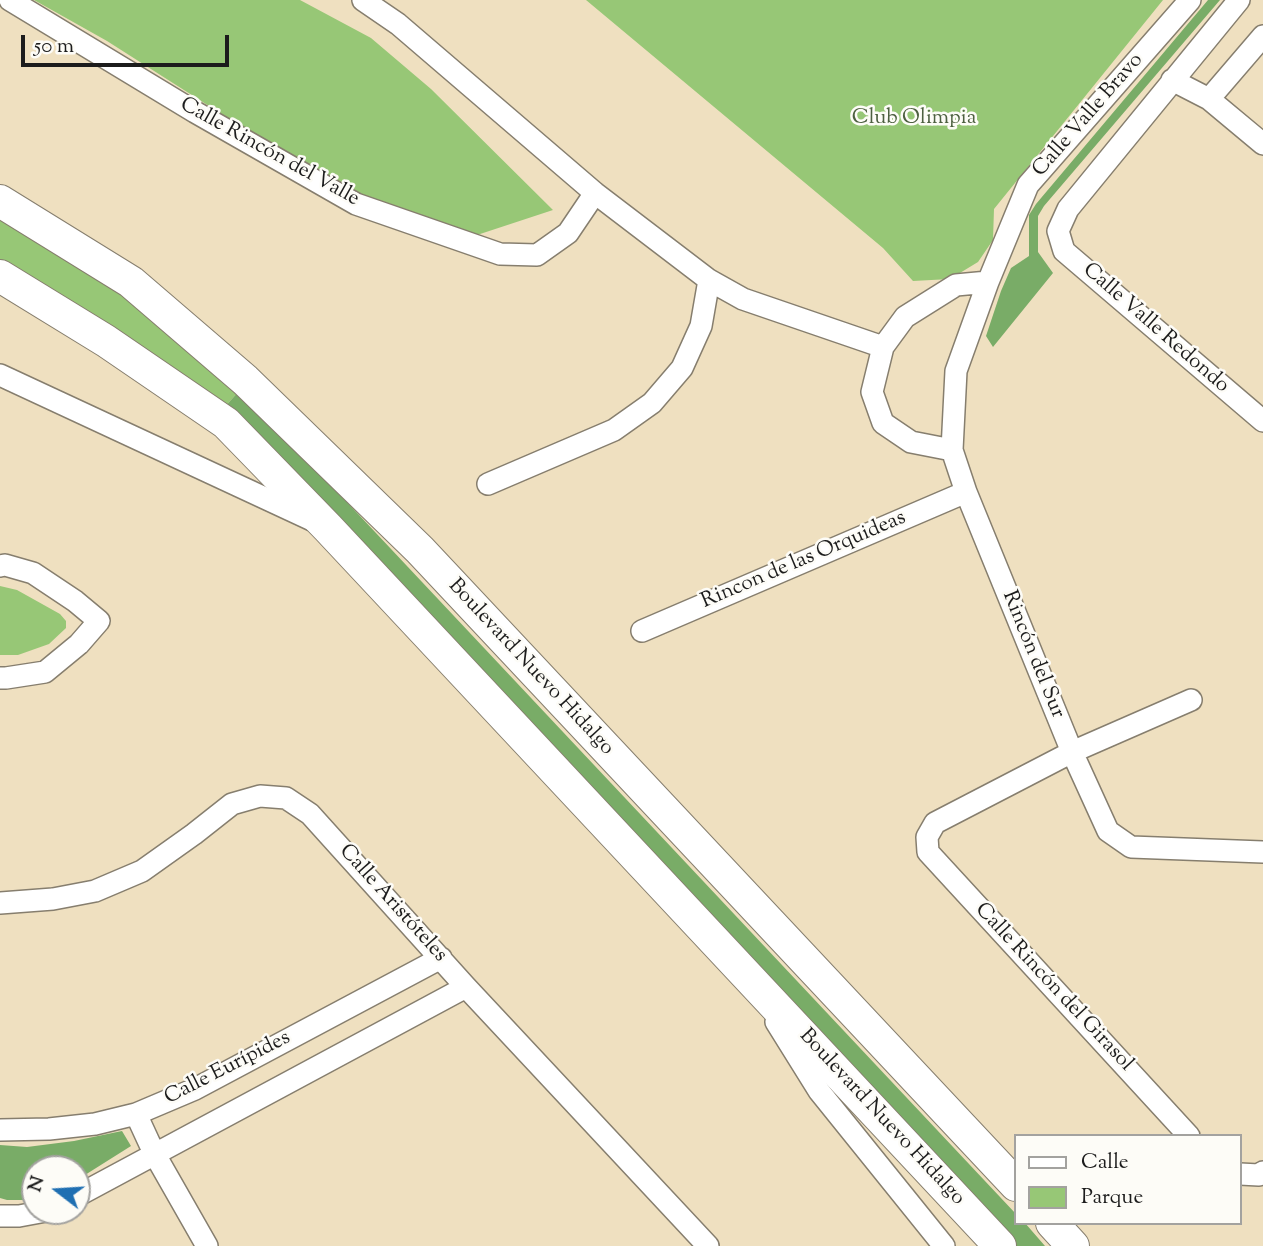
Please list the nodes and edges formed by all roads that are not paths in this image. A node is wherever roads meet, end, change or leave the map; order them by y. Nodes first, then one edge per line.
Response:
1 (10, 0) edge
2 (363, 0) edge
3 (1191, 0) edge
4 (1239, 0) edge
5 (1263, 36) edge
6 (1172, 80) junction
7 (1209, 99) junction
8 (1263, 144) edge
9 (595, 193) junction
10 (0, 201) edge
11 (1058, 231) joint
12 (0, 276) edge
13 (709, 280) junction
14 (988, 282) junction
15 (883, 347) junction
16 (956, 372) joint
17 (0, 375) edge
18 (1263, 421) edge
19 (951, 450) junction
20 (488, 484) dead end
21 (966, 492) junction
22 (328, 528) junction
23 (0, 566) edge
24 (642, 631) dead end
25 (0, 678) edge
26 (1191, 700) dead end
27 (1072, 752) junction
28 (1263, 852) edge
29 (0, 903) edge
30 (441, 958) junction
31 (748, 975) junction
32 (466, 988) junction
33 (136, 1114) junction
34 (0, 1130) edge
35 (1187, 1134) edge
36 (154, 1153) junction
37 (1263, 1172) edge
38 (1242, 1174) edge
39 (1014, 1183) edge
40 (91, 1188) edge
41 (0, 1216) edge
42 (21, 1216) edge
43 (1054, 1225) edge
44 (206, 1246) edge
45 (708, 1246) edge
46 (944, 1246) edge
47 (1000, 1246) edge
48 (1073, 1246) edge

1 - 9 street, Calle Rincón del Valle
2 - 9 street
3 - 14 street, Calle Valle Bravo
4 - 6 street, Calle Valle Bravo
5 - 7 street
6 - 7 street
6 - 11 street, Calle Valle Bravo
7 - 8 street
9 - 13 street
10 - 39 street, Boulevard Nuevo Hidalgo
11 - 18 street, Calle Valle Redondo
12 - 22 street, Boulevard Nuevo Hidalgo
13 - 15 street
13 - 20 street
14 - 15 street
14 - 16 street, Calle Valle Bravo
15 - 19 street
16 - 19 street, Rincón del Sur
17 - 22 street
19 - 21 street, Rincón del Sur
21 - 24 street, Rincon de las Orquideas
21 - 27 street, Rincón del Sur
22 - 31 street, Boulevard Nuevo Hidalgo
23 - 25 street
26 - 27 street
27 - 28 street, Rincón del Sur
27 - 35 street, Calle Rincón del Girasol
29 - 30 street, Calle Aristóteles
30 - 32 street, Calle Aristóteles
30 - 33 street, Calle Eurípides
31 - 46 street
31 - 47 street, Boulevard Nuevo Hidalgo
32 - 36 street, Calle Eurípides
32 - 45 street, Calle Aristóteles
33 - 34 street, Calle Eurípides
33 - 36 street
36 - 40 street, Calle Eurípides
36 - 44 street
37 - 38 street
41 - 42 street
43 - 48 street

